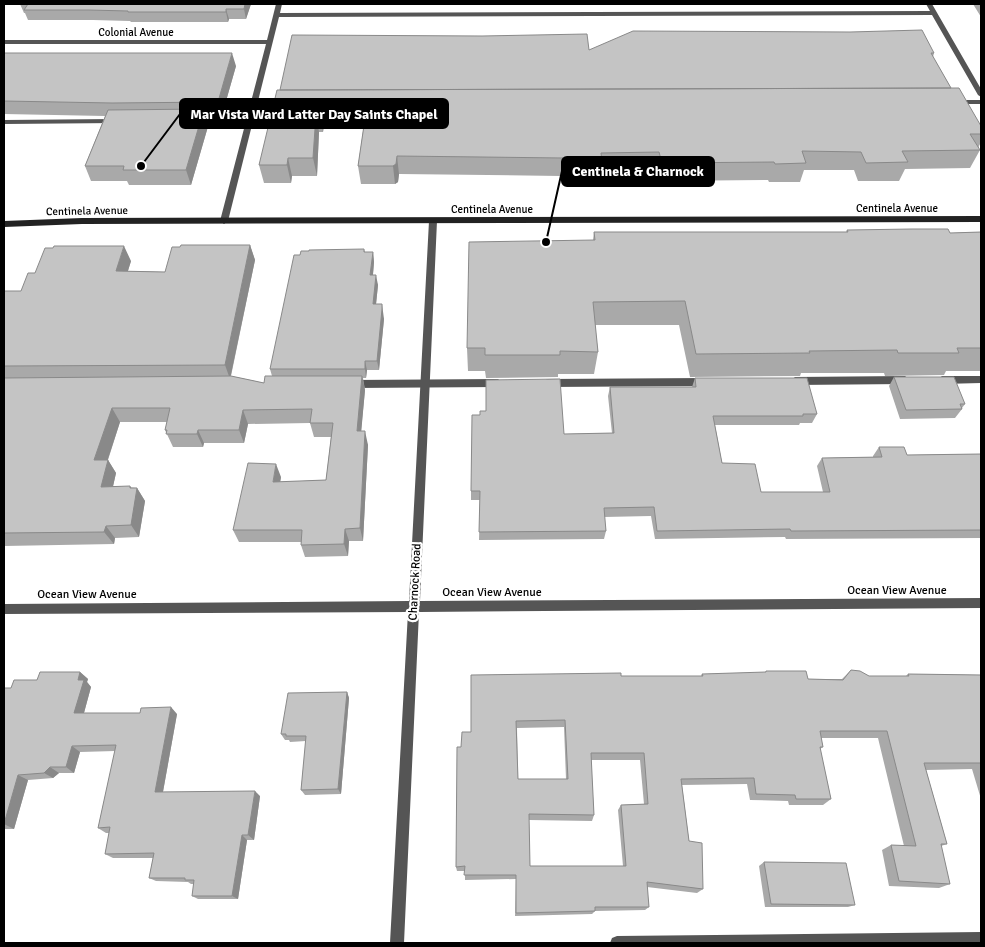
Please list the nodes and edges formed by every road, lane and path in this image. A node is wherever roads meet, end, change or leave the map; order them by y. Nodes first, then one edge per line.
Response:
1 (278, 4) edge
2 (929, 4) edge
3 (934, 13) junction
4 (276, 15) junction
5 (4, 42) edge
6 (268, 42) junction
7 (981, 95) edge
8 (942, 102) edge
9 (981, 102) edge
10 (254, 104) junction
11 (295, 104) edge
12 (250, 119) junction
13 (123, 120) edge
14 (190, 120) edge
15 (4, 122) edge
16 (981, 219) edge
17 (224, 221) junction
18 (433, 221) junction
19 (4, 224) edge
20 (911, 380) edge
21 (931, 380) edge
22 (981, 380) edge
23 (782, 381) edge
24 (712, 382) edge
25 (512, 383) edge
26 (542, 383) edge
27 (347, 384) edge
28 (425, 384) junction
29 (981, 603) edge
30 (414, 606) junction
31 (4, 609) edge
32 (981, 939) edge
33 (397, 943) edge
34 (617, 943) edge

1 - 4 street
2 - 3 street
3 - 4 street
3 - 7 street
4 - 6 street
5 - 6 street, Colonial Avenue
6 - 10 street
8 - 9 street
10 - 11 street
10 - 12 street
12 - 14 street
12 - 17 street
13 - 15 street
16 - 18 main road, Centinela Avenue
17 - 18 main road, Centinela Avenue
17 - 19 main road, Centinela Avenue
18 - 28 street, Charnock Road
20 - 23 street
21 - 22 street
24 - 26 street
25 - 28 street
27 - 28 street
28 - 30 street, Charnock Road
29 - 30 street, Ocean View Avenue
30 - 31 street, Ocean View Avenue
30 - 33 street, Charnock Road
32 - 34 street

